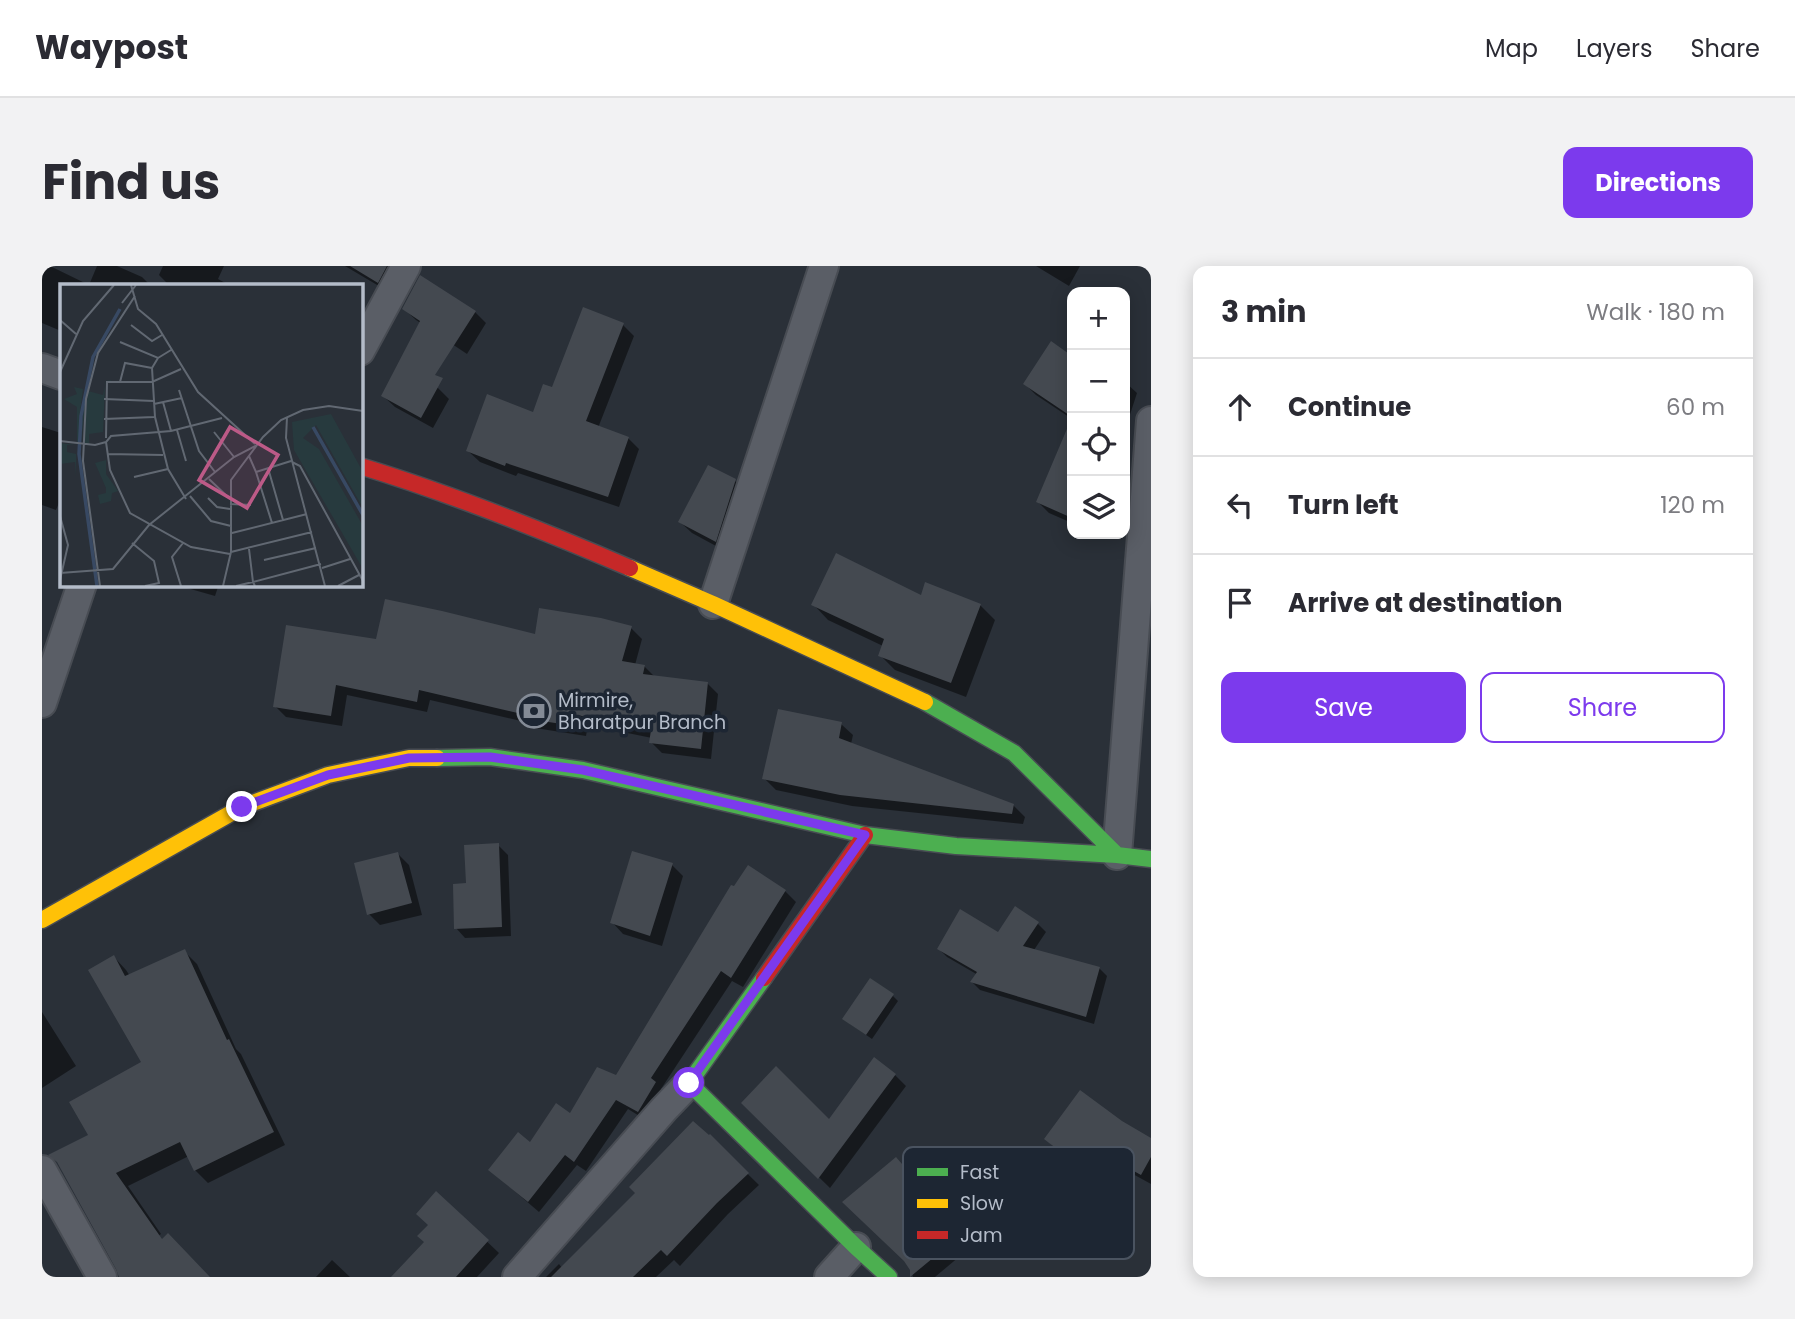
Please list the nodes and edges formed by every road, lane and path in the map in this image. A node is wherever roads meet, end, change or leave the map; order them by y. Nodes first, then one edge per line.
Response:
1 (406, 266) edge
2 (824, 266) edge
3 (362, 347) edge
4 (42, 368) edge
5 (60, 374) edge
6 (1151, 421) edge
7 (362, 467) edge
8 (81, 586) edge
9 (713, 604) junction
10 (42, 703) edge
11 (865, 835) junction
12 (1117, 855) junction
13 (1151, 859) edge
14 (42, 920) edge
15 (689, 1083) junction
16 (42, 1170) edge
17 (856, 1247) junction
18 (102, 1277) edge
19 (517, 1277) edge
20 (830, 1277) edge
21 (889, 1277) edge

1 - 3 street
2 - 9 street
4 - 5 street
6 - 12 street
7 - 9 street
8 - 10 street
9 - 12 street
11 - 12 street
11 - 14 street
11 - 15 street
12 - 13 street
15 - 17 street
15 - 19 street
16 - 18 street
17 - 20 street
17 - 21 street

